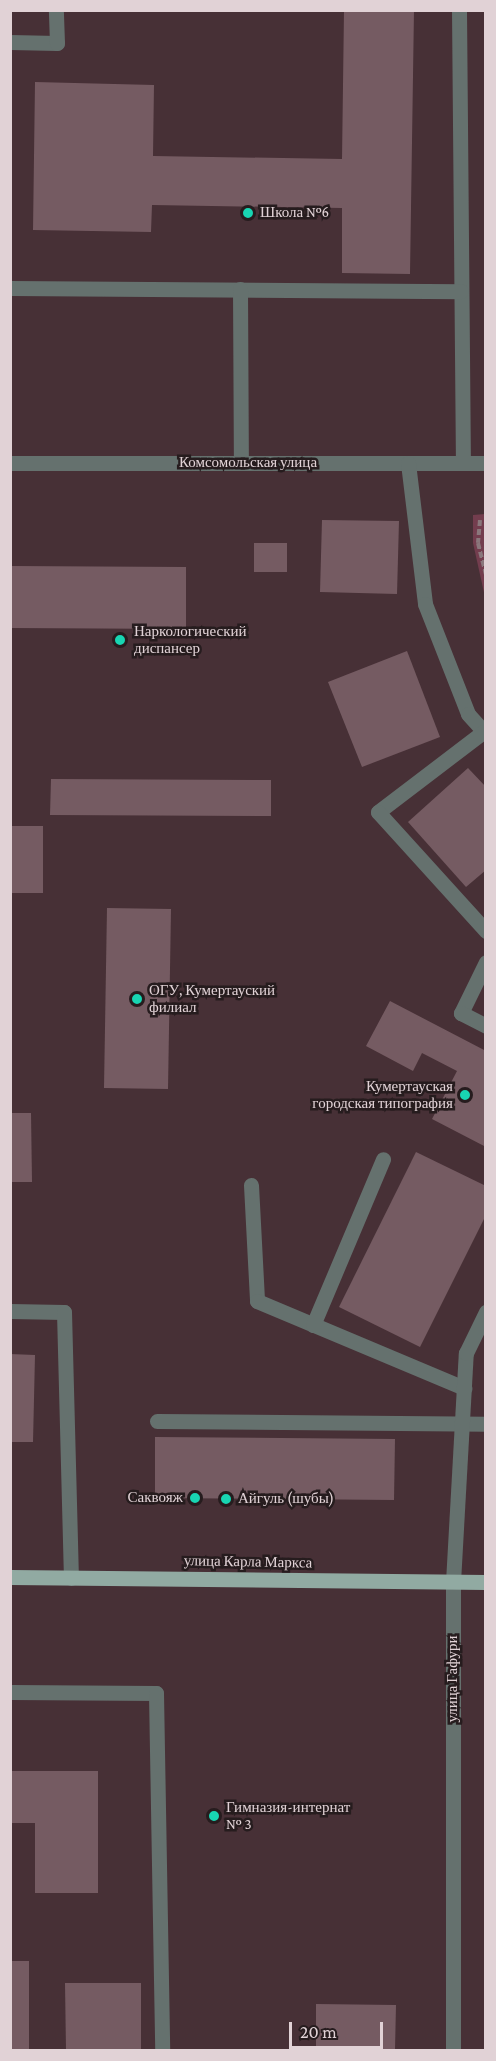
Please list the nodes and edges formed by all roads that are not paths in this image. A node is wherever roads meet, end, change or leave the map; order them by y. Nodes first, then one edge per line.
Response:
1 (56, 10) edge
2 (459, 10) edge
3 (10, 42) edge
4 (10, 288) edge
5 (240, 289) junction
6 (461, 291) junction
7 (10, 463) edge
8 (241, 463) junction
9 (408, 463) junction
10 (463, 463) junction
11 (486, 463) edge
12 (484, 733) edge
13 (486, 931) edge
14 (486, 962) edge
15 (486, 1026) edge
16 (383, 1159) dead end
17 (251, 1185) dead end
18 (10, 1311) edge
19 (486, 1312) edge
20 (313, 1324) junction
21 (464, 1388) junction
22 (157, 1420) dead end
23 (462, 1424) junction
24 (486, 1424) edge
25 (10, 1577) edge
26 (71, 1578) junction
27 (453, 1582) junction
28 (486, 1582) edge
29 (10, 1692) edge
30 (162, 2050) edge
31 (453, 2050) edge

1 - 3 street
2 - 6 street
4 - 5 street
5 - 6 street
5 - 8 street
6 - 10 street
7 - 8 street, Комсомольская улица
8 - 9 street, Комсомольская улица
9 - 10 street, Комсомольская улица
9 - 12 street
10 - 11 street, Комсомольская улица
12 - 13 street
14 - 15 street
16 - 20 street
17 - 20 street
18 - 26 street
19 - 21 street, улица Гафури
20 - 21 street
21 - 23 street, улица Гафури
22 - 23 street
23 - 24 street
23 - 27 street, улица Гафури
25 - 26 main road, улица Карла Маркса
26 - 27 main road, улица Карла Маркса
27 - 28 main road, улица Карла Маркса
27 - 31 street, улица Гафури
29 - 30 street

